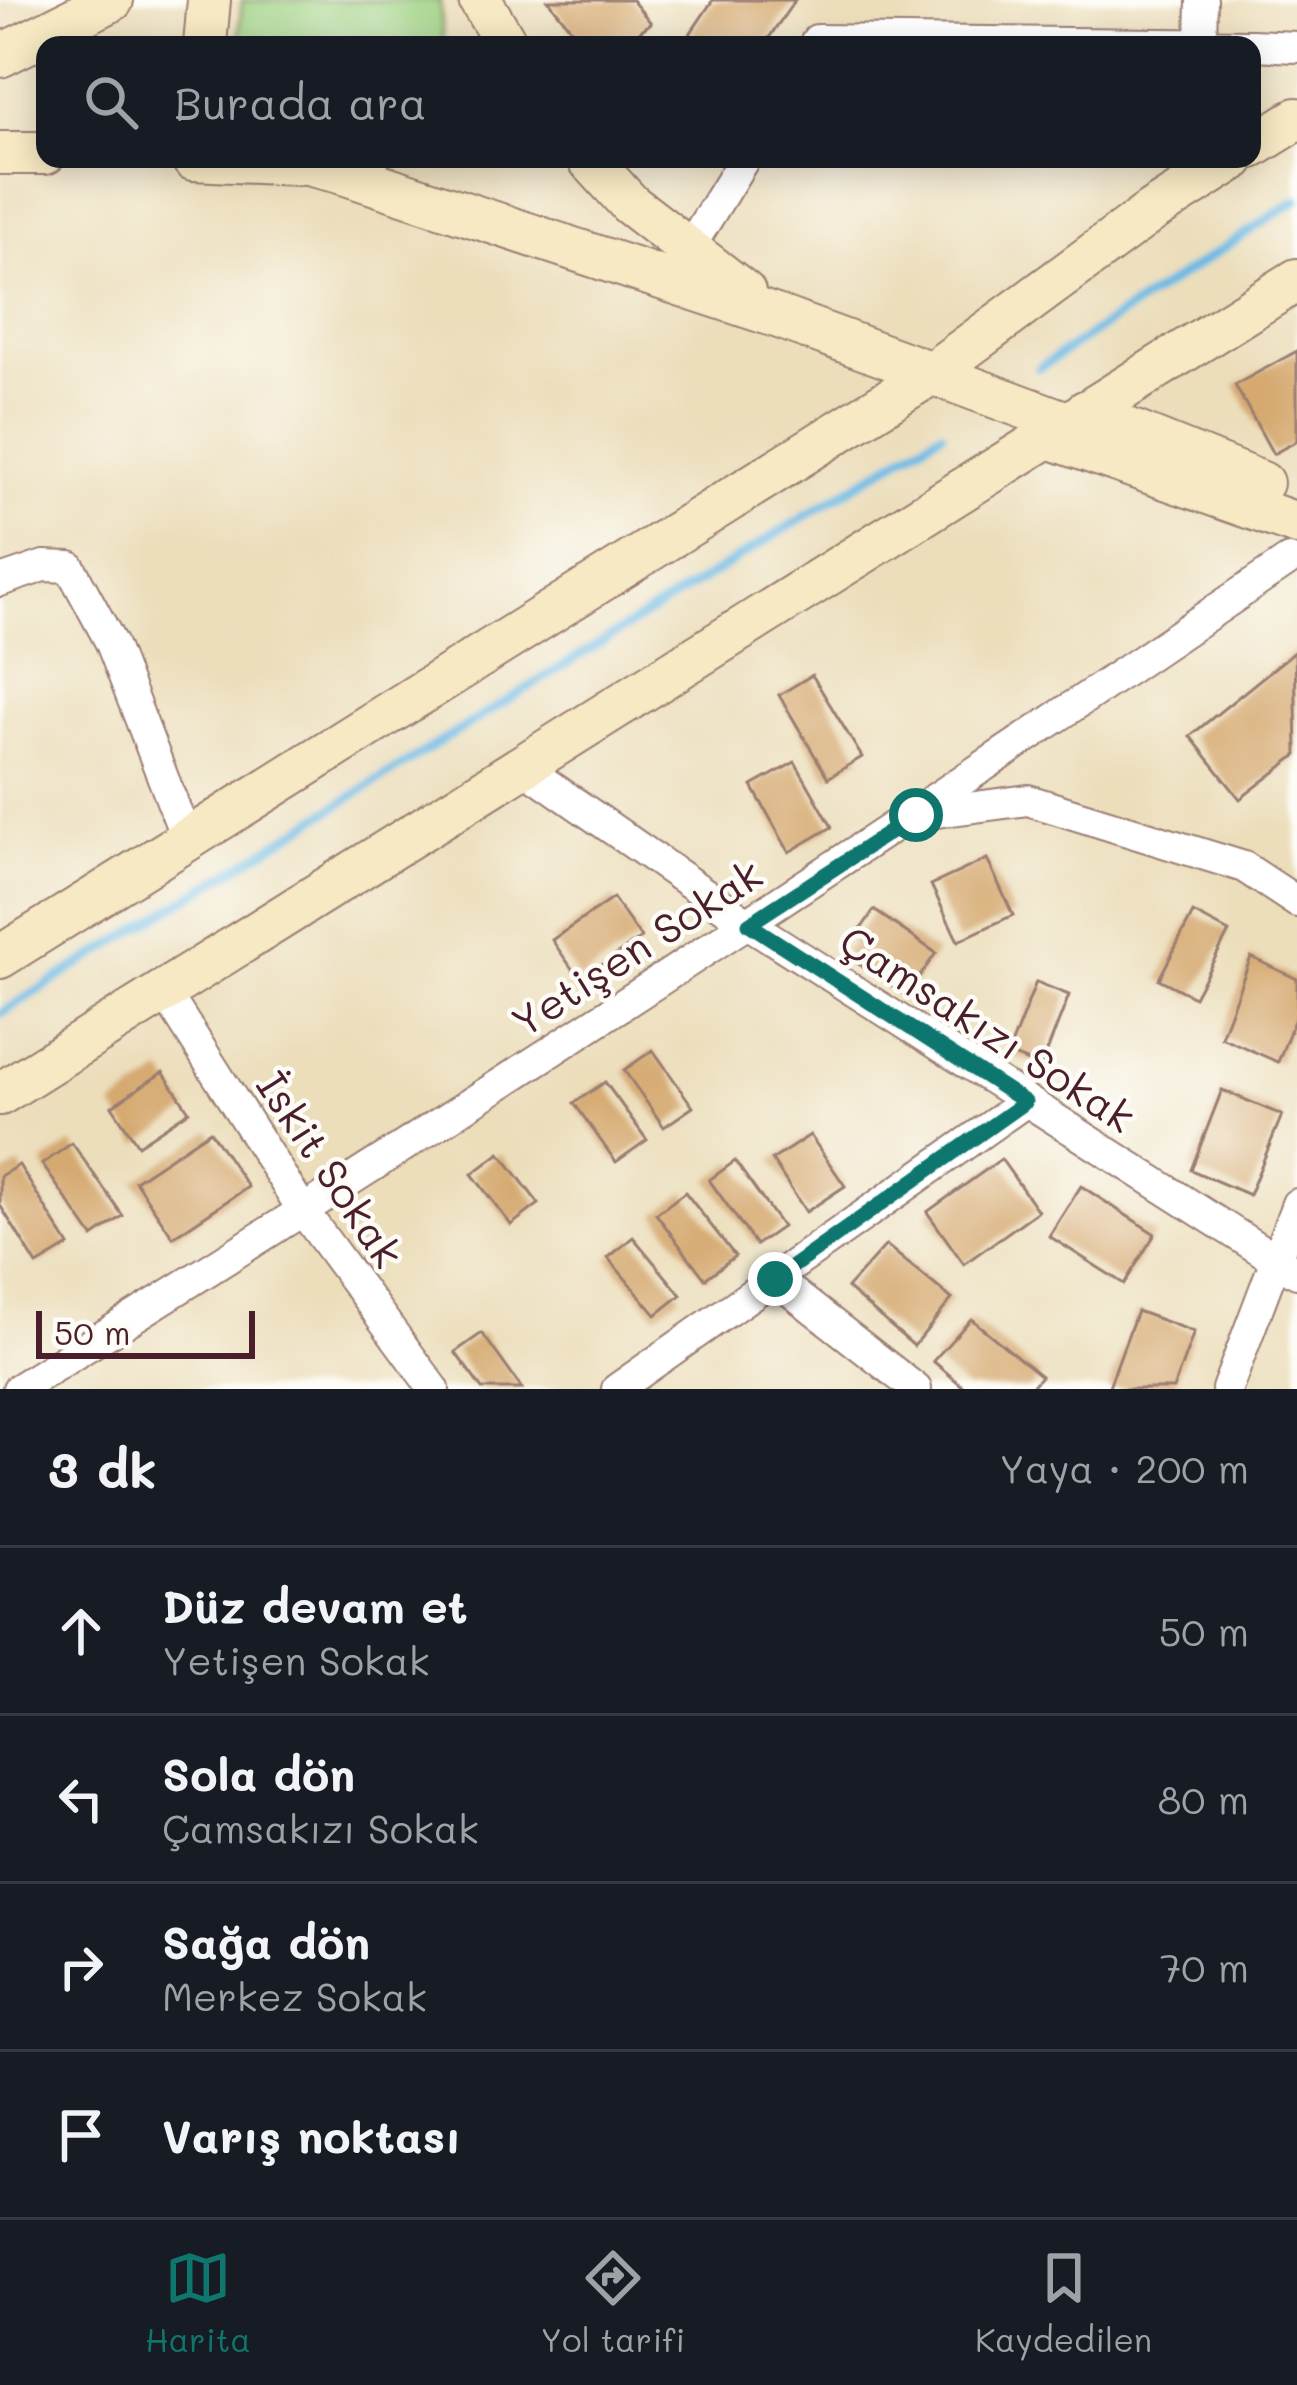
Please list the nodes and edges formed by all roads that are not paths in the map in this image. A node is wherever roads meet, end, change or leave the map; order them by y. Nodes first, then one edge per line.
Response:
1 (112, 0) edge
2 (209, 0) edge
3 (477, 0) edge
4 (1202, 0) edge
5 (40, 36) edge
6 (206, 36) edge
7 (478, 36) edge
8 (501, 36) edge
9 (1201, 36) edge
10 (36, 38) edge
11 (1261, 45) edge
12 (1297, 47) edge
13 (0, 56) edge
14 (1297, 119) edge
15 (1261, 142) edge
16 (0, 153) edge
17 (36, 153) edge
18 (323, 168) edge
19 (358, 168) edge
20 (597, 168) edge
21 (738, 168) edge
22 (1220, 168) edge
23 (340, 172) junction
24 (688, 250) junction
25 (1297, 280) edge
26 (779, 317) junction
27 (929, 376) junction
28 (1066, 424) junction
29 (1297, 497) edge
30 (1293, 542) edge
31 (0, 581) edge
32 (520, 765) junction
33 (916, 815) junction
34 (187, 840) junction
35 (1297, 902) edge
36 (749, 924) junction
37 (0, 958) edge
38 (164, 992) junction
39 (0, 1094) edge
40 (1025, 1102) junction
41 (1297, 1204) edge
42 (304, 1212) junction
43 (1286, 1268) edge
44 (775, 1279) junction
45 (18, 1389) edge
46 (434, 1389) edge
47 (617, 1389) edge
48 (916, 1389) edge
49 (1227, 1389) edge

1 - 5 street
2 - 6 street
3 - 7 street
3 - 8 street
4 - 9 street
10 - 13 street
11 - 12 street
14 - 15 street
16 - 17 street
18 - 23 street
19 - 23 street
20 - 24 street
21 - 24 street
22 - 27 street
23 - 26 street
24 - 26 street
25 - 28 street
26 - 27 street
27 - 28 street
27 - 34 street
28 - 29 street
28 - 30 street
28 - 32 street
30 - 33 street, Yetişen Sokak
31 - 34 street
32 - 36 street, Çamsakızı Sokak
32 - 38 street
33 - 35 street
33 - 36 street, Yetişen Sokak
34 - 37 street
36 - 40 street, Çamsakızı Sokak
36 - 42 street, Yetişen Sokak
38 - 39 street
38 - 42 street, İskit Sokak
40 - 43 street, Çamsakızı Sokak
40 - 44 street
41 - 43 street
42 - 45 street, Yetişen Sokak
42 - 46 street, İskit Sokak
43 - 49 street
44 - 47 street
44 - 48 street

